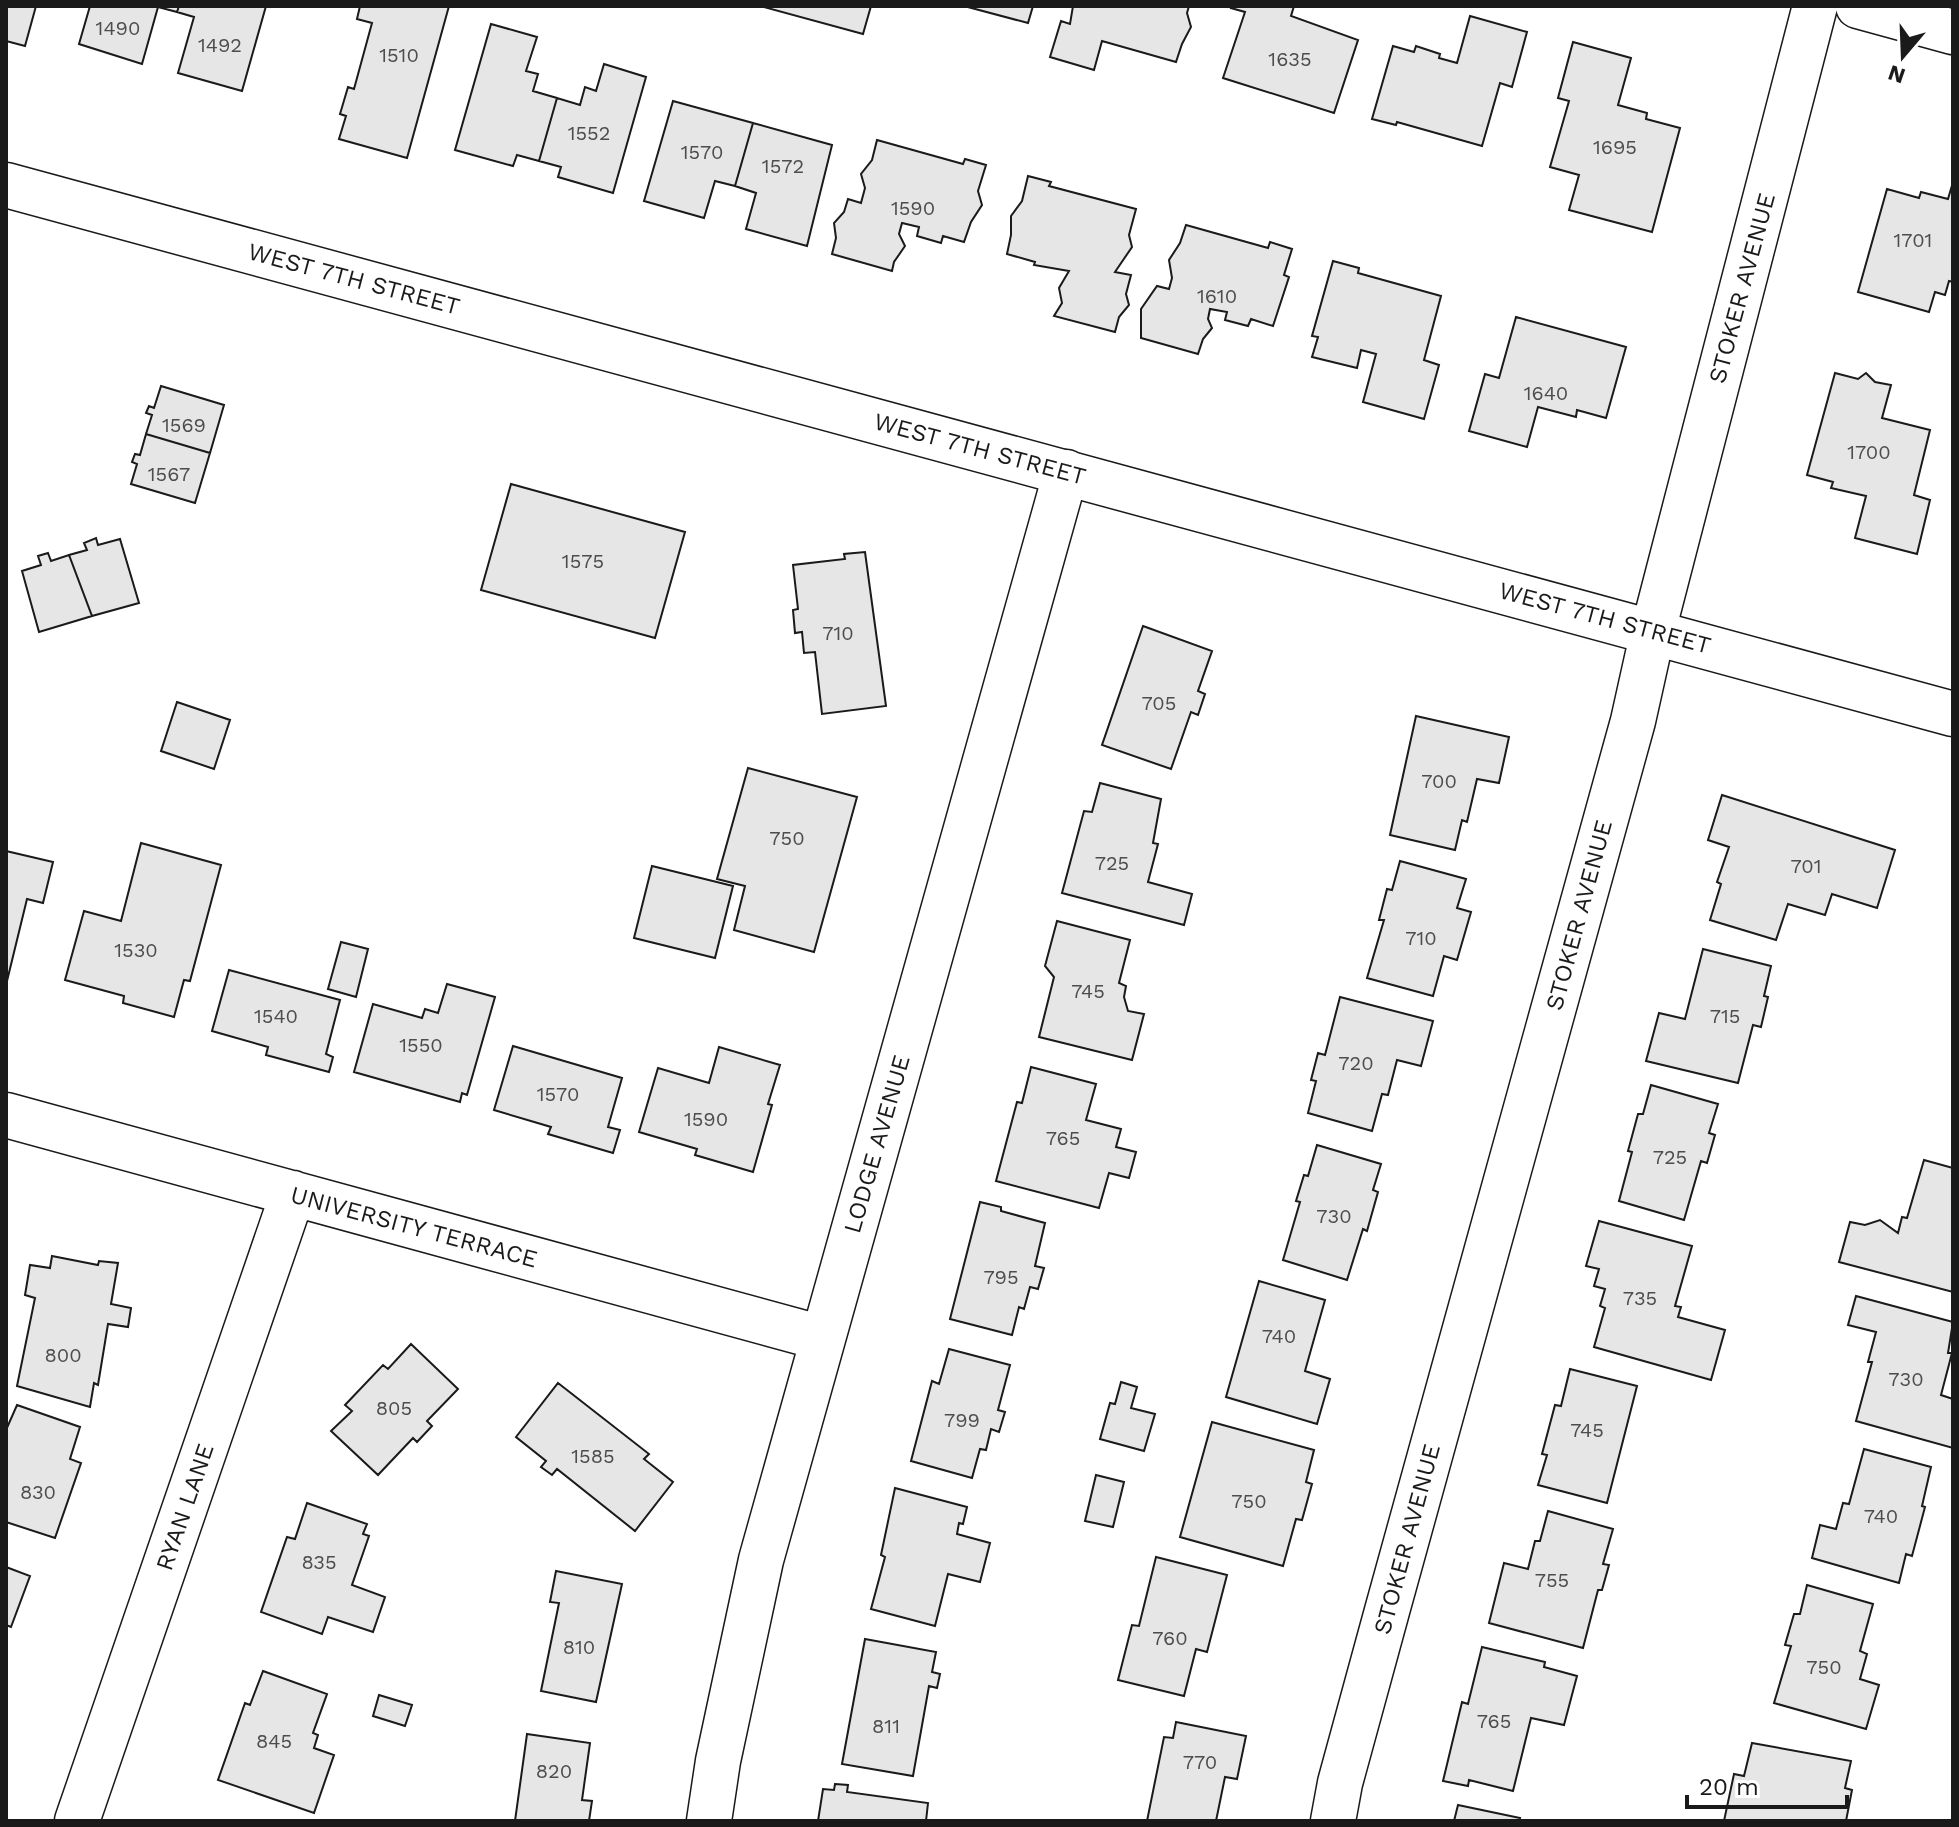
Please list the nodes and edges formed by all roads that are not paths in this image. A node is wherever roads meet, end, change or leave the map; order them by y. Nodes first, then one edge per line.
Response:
1 (1815, 6) edge
2 (1858, 6) edge
3 (1953, 32) edge
4 (6, 185) edge
5 (1066, 472) junction
6 (1653, 631) junction
7 (1953, 714) edge
8 (6, 1115) edge
9 (293, 1193) junction
10 (822, 1338) junction
11 (77, 1821) edge
12 (709, 1821) edge
13 (1333, 1821) edge

1 - 6 street, STOKER AVENUE
2 - 3 street
4 - 5 street, WEST 7TH STREET
5 - 6 street, WEST 7TH STREET
5 - 10 street, LODGE AVENUE
6 - 7 street, WEST 7TH STREET
6 - 13 street, STOKER AVENUE
8 - 9 street, UNIVERSITY TERRACE
9 - 10 street, UNIVERSITY TERRACE
9 - 11 street, RYAN LANE
10 - 12 street, LODGE AVENUE

